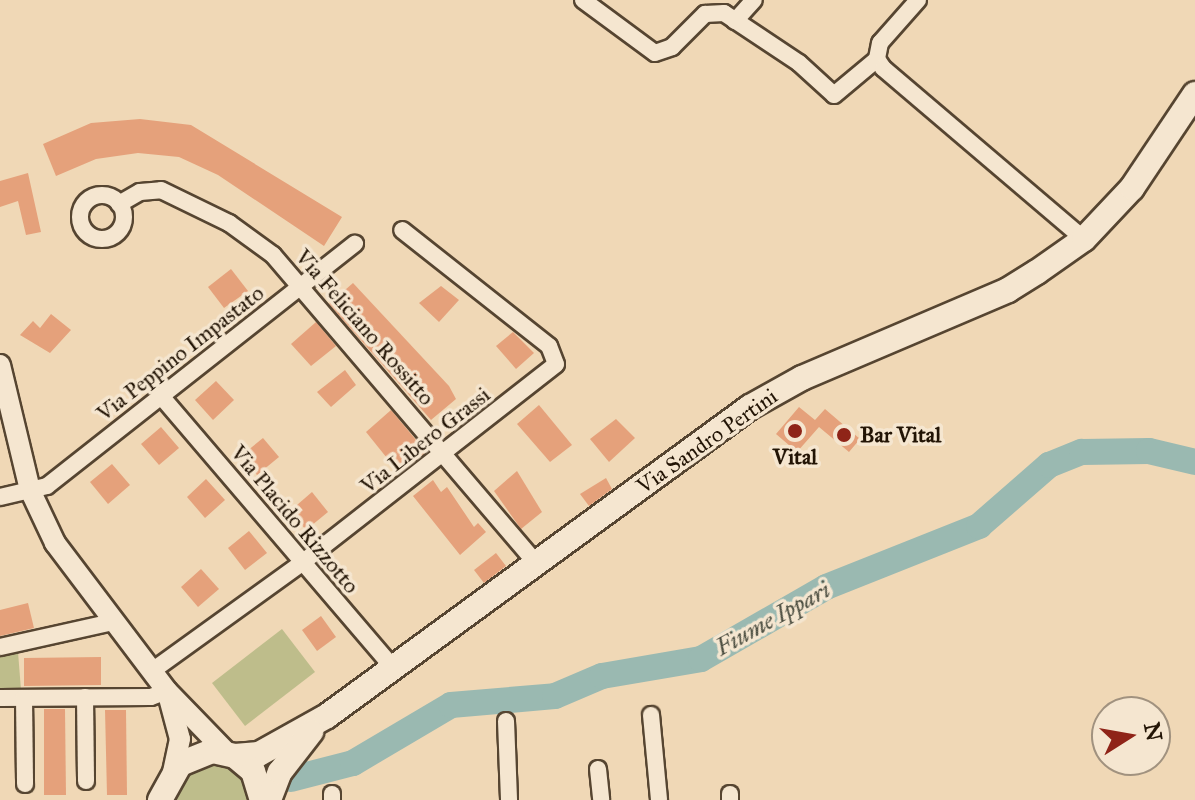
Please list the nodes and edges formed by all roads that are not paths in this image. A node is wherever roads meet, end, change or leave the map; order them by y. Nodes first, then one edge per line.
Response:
1 (583, 0) edge
2 (754, 0) edge
3 (918, 0) edge
4 (735, 21) junction
5 (877, 59) junction
6 (1195, 94) edge
7 (119, 204) dead end
8 (402, 230) dead end
9 (1084, 239) junction
10 (355, 244) dead end
11 (302, 286) junction
12 (0, 365) edge
13 (161, 396) junction
14 (447, 452) junction
15 (30, 490) junction
16 (0, 497) edge
17 (303, 562) junction
18 (536, 563) junction
19 (113, 622) junction
20 (0, 647) edge
21 (395, 670) junction
22 (152, 671) junction
23 (167, 691) junction
24 (85, 697) junction
25 (0, 698) edge
26 (24, 698) junction
27 (651, 715) dead end
28 (327, 716) junction
29 (506, 721) dead end
30 (231, 755) junction
31 (598, 769) dead end
32 (173, 771) junction
33 (86, 781) dead end
34 (25, 784) dead end
35 (160, 800) edge
36 (262, 800) edge
37 (269, 800) edge
38 (509, 800) edge
39 (601, 800) edge
40 (659, 800) edge

1 - 4 street
2 - 4 street
3 - 5 street
4 - 5 street
5 - 9 street
6 - 9 main road, Via Sandro Pertini
7 - 11 street, Via Feliciano Rossitto
8 - 14 street, Via Libero Grassi
9 - 18 main road, Via Sandro Pertini
10 - 11 street, Via Peppino Impastato
11 - 13 street, Via Peppino Impastato
11 - 14 street, Via Feliciano Rossitto
12 - 15 street
13 - 15 street, Via Peppino Impastato
13 - 17 street, Via Placido Rizzotto
14 - 17 street, Via Libero Grassi
14 - 18 street, Via Feliciano Rossitto
15 - 16 street, Via Peppino Impastato
15 - 19 street
17 - 21 street, Via Placido Rizzotto
17 - 22 street, Via Libero Grassi
18 - 21 main road, Via Sandro Pertini
19 - 20 street
19 - 22 street
21 - 28 main road, Via Sandro Pertini
22 - 23 street
23 - 24 street
23 - 30 street
23 - 32 street
24 - 26 street
24 - 33 street
25 - 26 street
26 - 34 street
27 - 40 street
28 - 30 main road
28 - 37 main road
29 - 38 street
30 - 32 main road
30 - 36 main road
31 - 39 street
32 - 35 main road

